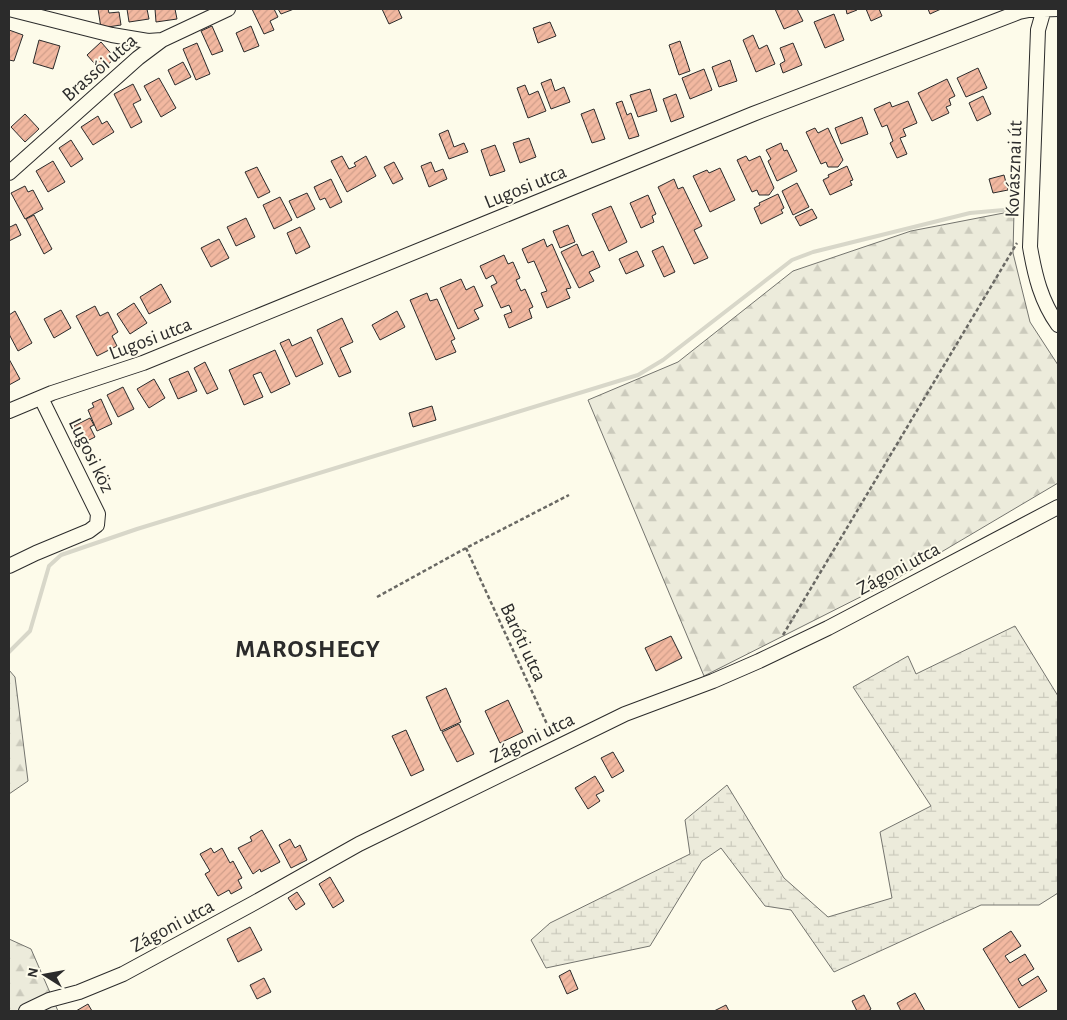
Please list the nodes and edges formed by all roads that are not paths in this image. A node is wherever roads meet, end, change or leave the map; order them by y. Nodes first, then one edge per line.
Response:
1 (9, 9) edge
2 (228, 9) edge
3 (1044, 9) edge
4 (1058, 9) edge
5 (162, 40) junction
6 (9, 173) edge
7 (1058, 325) edge
8 (41, 398) junction
9 (9, 411) edge
10 (1058, 507) edge
11 (9, 566) edge
12 (26, 1011) edge

1 - 5 street
2 - 5 street, Brassói utca
3 - 4 street, Lugosi utca
3 - 7 street, Kovásznai út
3 - 8 street, Lugosi utca
5 - 6 street, Brassói utca
8 - 9 street, Lugosi utca
8 - 11 street, Lugosi köz
10 - 12 street, Zágoni utca

